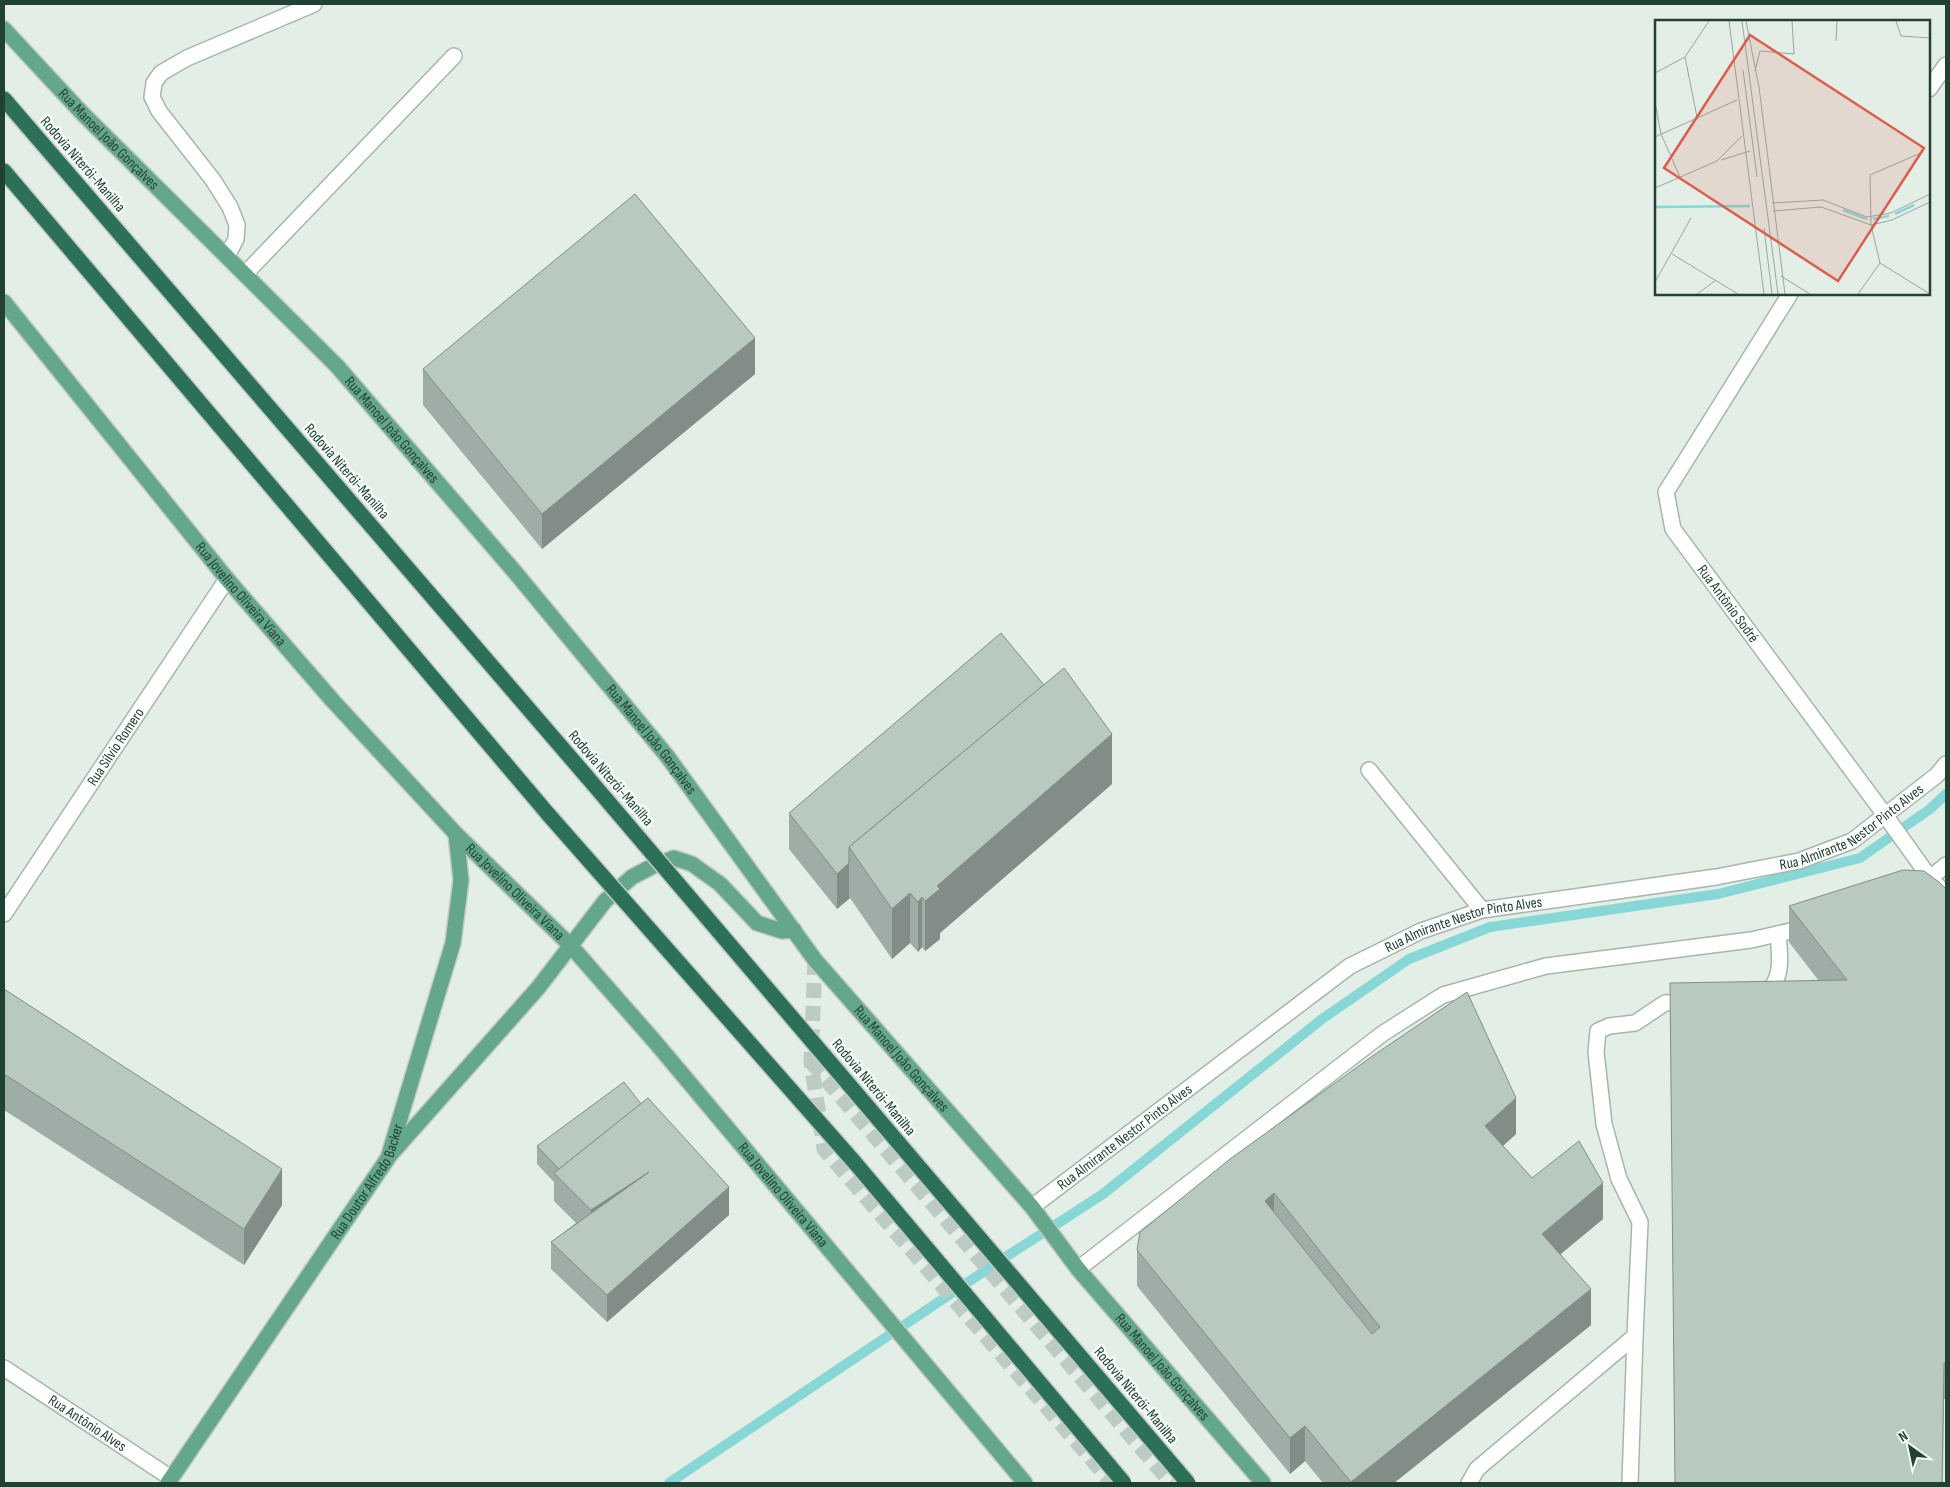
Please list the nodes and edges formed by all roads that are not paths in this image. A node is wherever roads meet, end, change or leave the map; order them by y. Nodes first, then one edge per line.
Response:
1 (314, 4) edge
2 (4, 29) edge
3 (454, 56) dead end
4 (1946, 65) edge
5 (1930, 88) edge
6 (4, 99) edge
7 (4, 171) edge
8 (227, 256) junction
9 (245, 274) junction
10 (1789, 295) edge
11 (4, 302) edge
12 (227, 579) junction
13 (1946, 764) edge
14 (1370, 770) dead end
15 (1887, 818) junction
16 (456, 834) junction
17 (1946, 865) edge
18 (1930, 878) junction
19 (1946, 894) edge
20 (1899, 896) edge
21 (1482, 910) junction
22 (4, 914) edge
23 (1820, 924) edge
24 (794, 930) junction
25 (1778, 934) junction
26 (570, 945) junction
27 (1750, 1001) edge
28 (1704, 1002) edge
29 (388, 1158) junction
30 (1032, 1207) junction
31 (1078, 1269) junction
32 (1635, 1336) junction
33 (4, 1368) edge
34 (169, 1481) edge
35 (1025, 1483) edge
36 (1124, 1483) edge
37 (1188, 1483) edge
38 (1263, 1483) edge
39 (1469, 1483) edge
40 (1630, 1483) edge

1 - 8 street
2 - 8 main road, Rua Manoel João Gonçalves
3 - 9 street
4 - 5 street
6 - 37 highway, Rodovia Niterói-Manilha, bridge
7 - 36 highway, bridge
8 - 9 main road, Rua Manoel João Gonçalves
9 - 24 main road, Rua Manoel João Gonçalves
10 - 15 street, Rua Antônio Sodré
11 - 12 main road, Rua Jovelino Oliveira Viana
12 - 16 main road, Rua Jovelino Oliveira Viana
12 - 22 street, Rua Sílvio Romero
13 - 15 street, Rua Almirante Nestor Pinto Alves
14 - 21 street
15 - 18 street, Rua Antônio Sodré
15 - 21 street, Rua Almirante Nestor Pinto Alves
16 - 26 main road, Rua Jovelino Oliveira Viana
16 - 29 main road, Rua Doutor Alfredo Backer
17 - 18 street
18 - 19 street, Rua Antônio Sodré
18 - 20 street
21 - 30 street, Rua Almirante Nestor Pinto Alves
23 - 25 street
24 - 26 main road
24 - 30 main road, Rua Manoel João Gonçalves
25 - 27 street
25 - 31 street
26 - 29 main road
26 - 35 main road, Rua Jovelino Oliveira Viana
28 - 32 street
29 - 34 main road, Rua Doutor Alfredo Backer
30 - 31 main road, Rua Manoel João Gonçalves
31 - 38 main road, Rua Manoel João Gonçalves
32 - 39 street
32 - 40 street
33 - 34 street, Rua Antônio Alves

